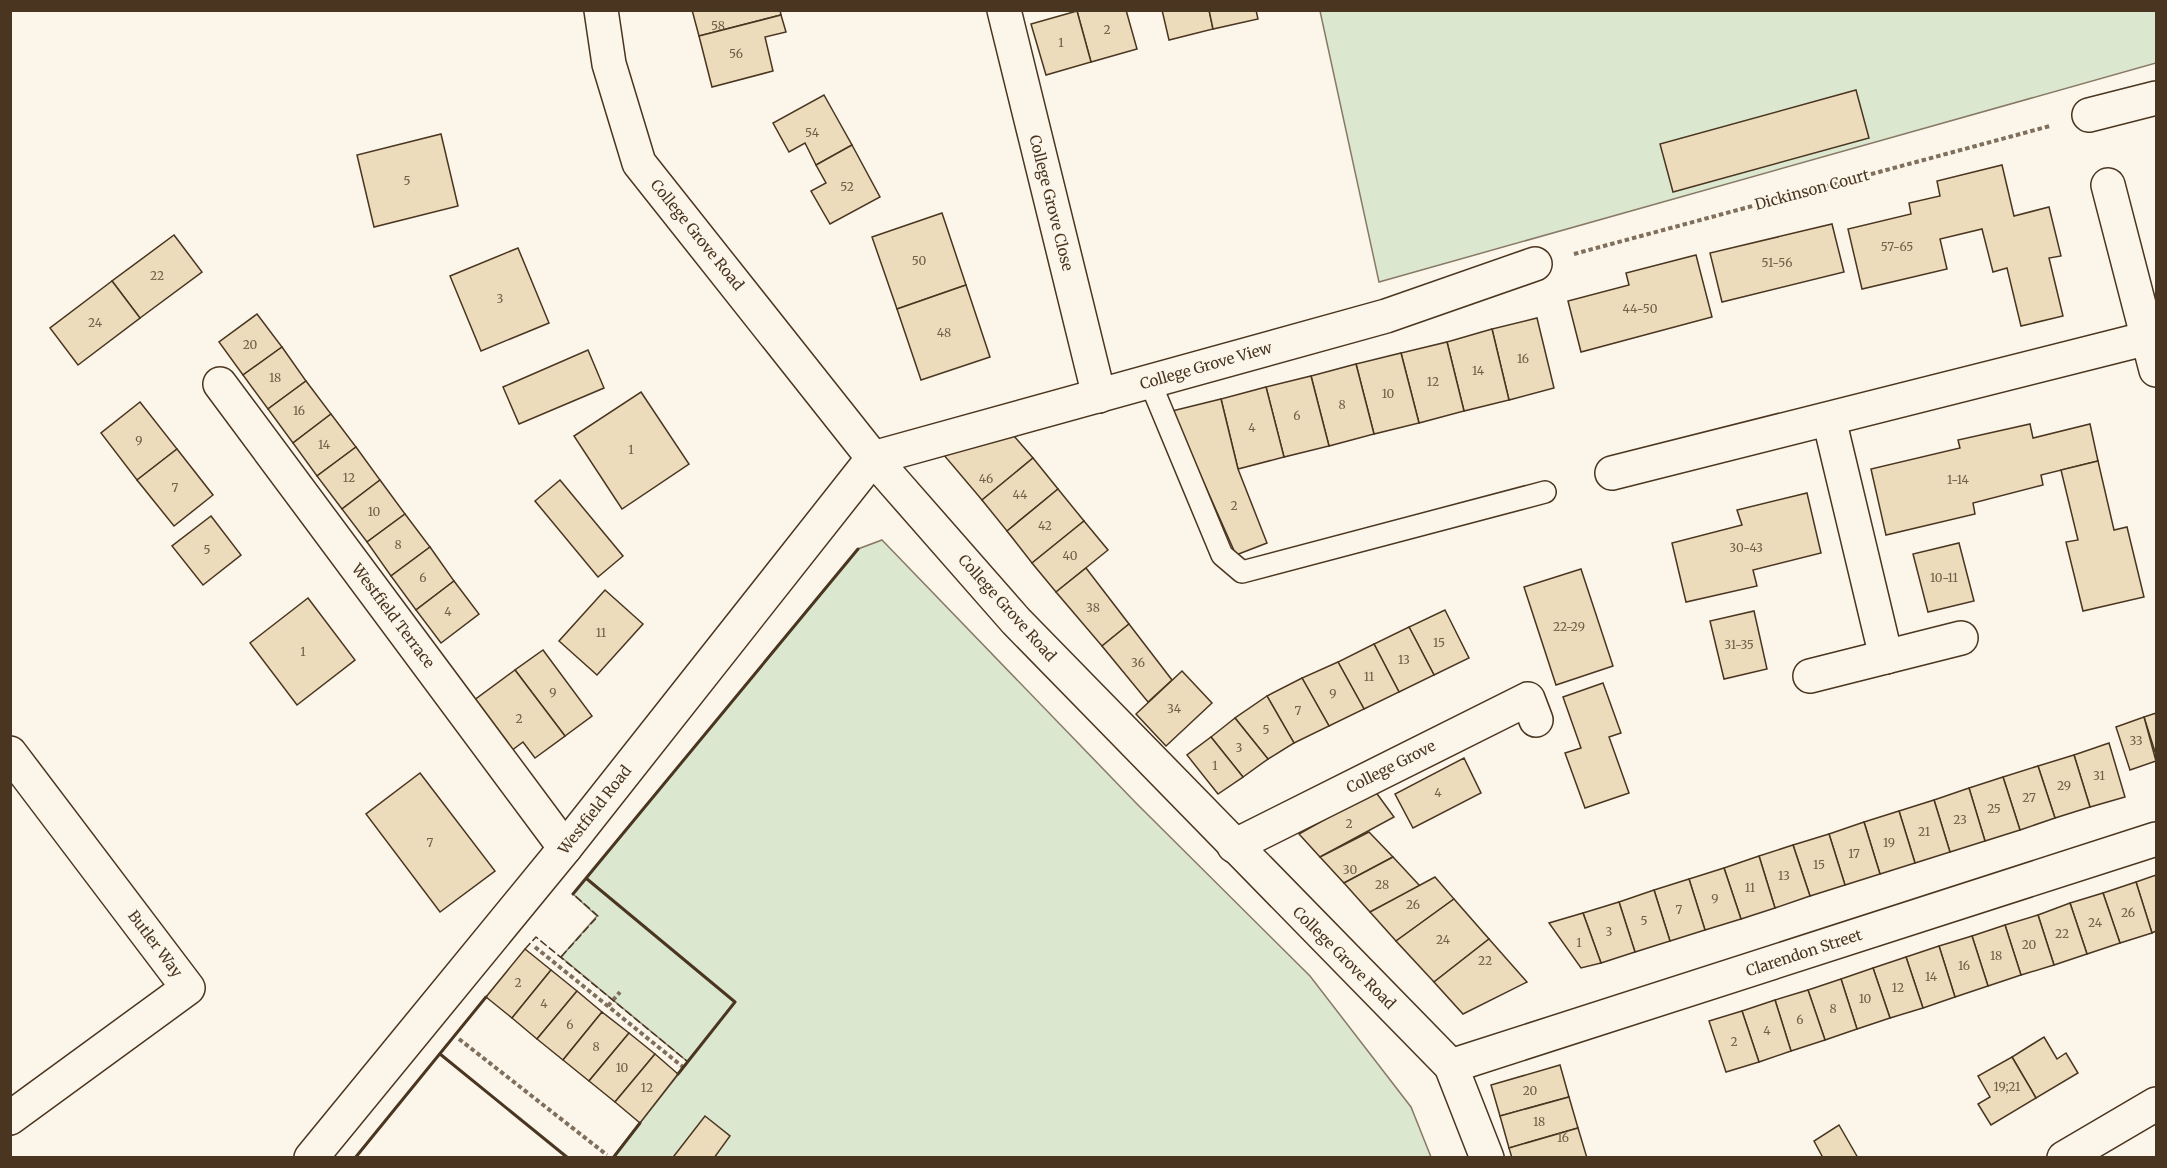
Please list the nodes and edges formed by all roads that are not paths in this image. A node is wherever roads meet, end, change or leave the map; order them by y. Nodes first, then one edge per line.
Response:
1 (601, 10) edge
2 (1004, 10) edge
3 (2157, 98) edge
4 (2089, 115) road end
5 (2108, 185) dead end
6 (1535, 264) road end
7 (2148, 338) junction
8 (2157, 370) edge
9 (1150, 382) junction
10 (220, 384) dead end
11 (1099, 396) junction
12 (1829, 419) junction
13 (873, 458) junction
14 (1612, 473) dead end
15 (1545, 492) dead end
16 (1961, 638) dead end
17 (1886, 657) junction
18 (1810, 676) dead end
19 (1536, 720) dead end
20 (10, 753) edge
21 (2157, 839) edge
22 (1234, 846) junction
23 (565, 848) junction
24 (1451, 1066) junction
25 (2157, 1104) edge
26 (10, 1118) edge
27 (310, 1158) edge
28 (1487, 1158) edge
29 (2064, 1158) edge

1 - 13 street, College Grove Road
2 - 11 street, College Grove Close
3 - 4 street
5 - 7 street
6 - 9 street, College Grove View
7 - 8 street
7 - 12 street
9 - 11 street, College Grove View
9 - 15 lane
10 - 23 street, Westfield Terrace
11 - 13 street, College Grove View
12 - 14 street
12 - 17 street
13 - 22 street, College Grove Road
13 - 23 street, Westfield Road
16 - 17 street
17 - 18 street
19 - 22 street, College Grove
20 - 26 street, Butler Way
21 - 24 street, Clarendon Street
22 - 24 street, College Grove Road
23 - 27 street, Westfield Road
24 - 28 street, College Grove Road
25 - 29 street

